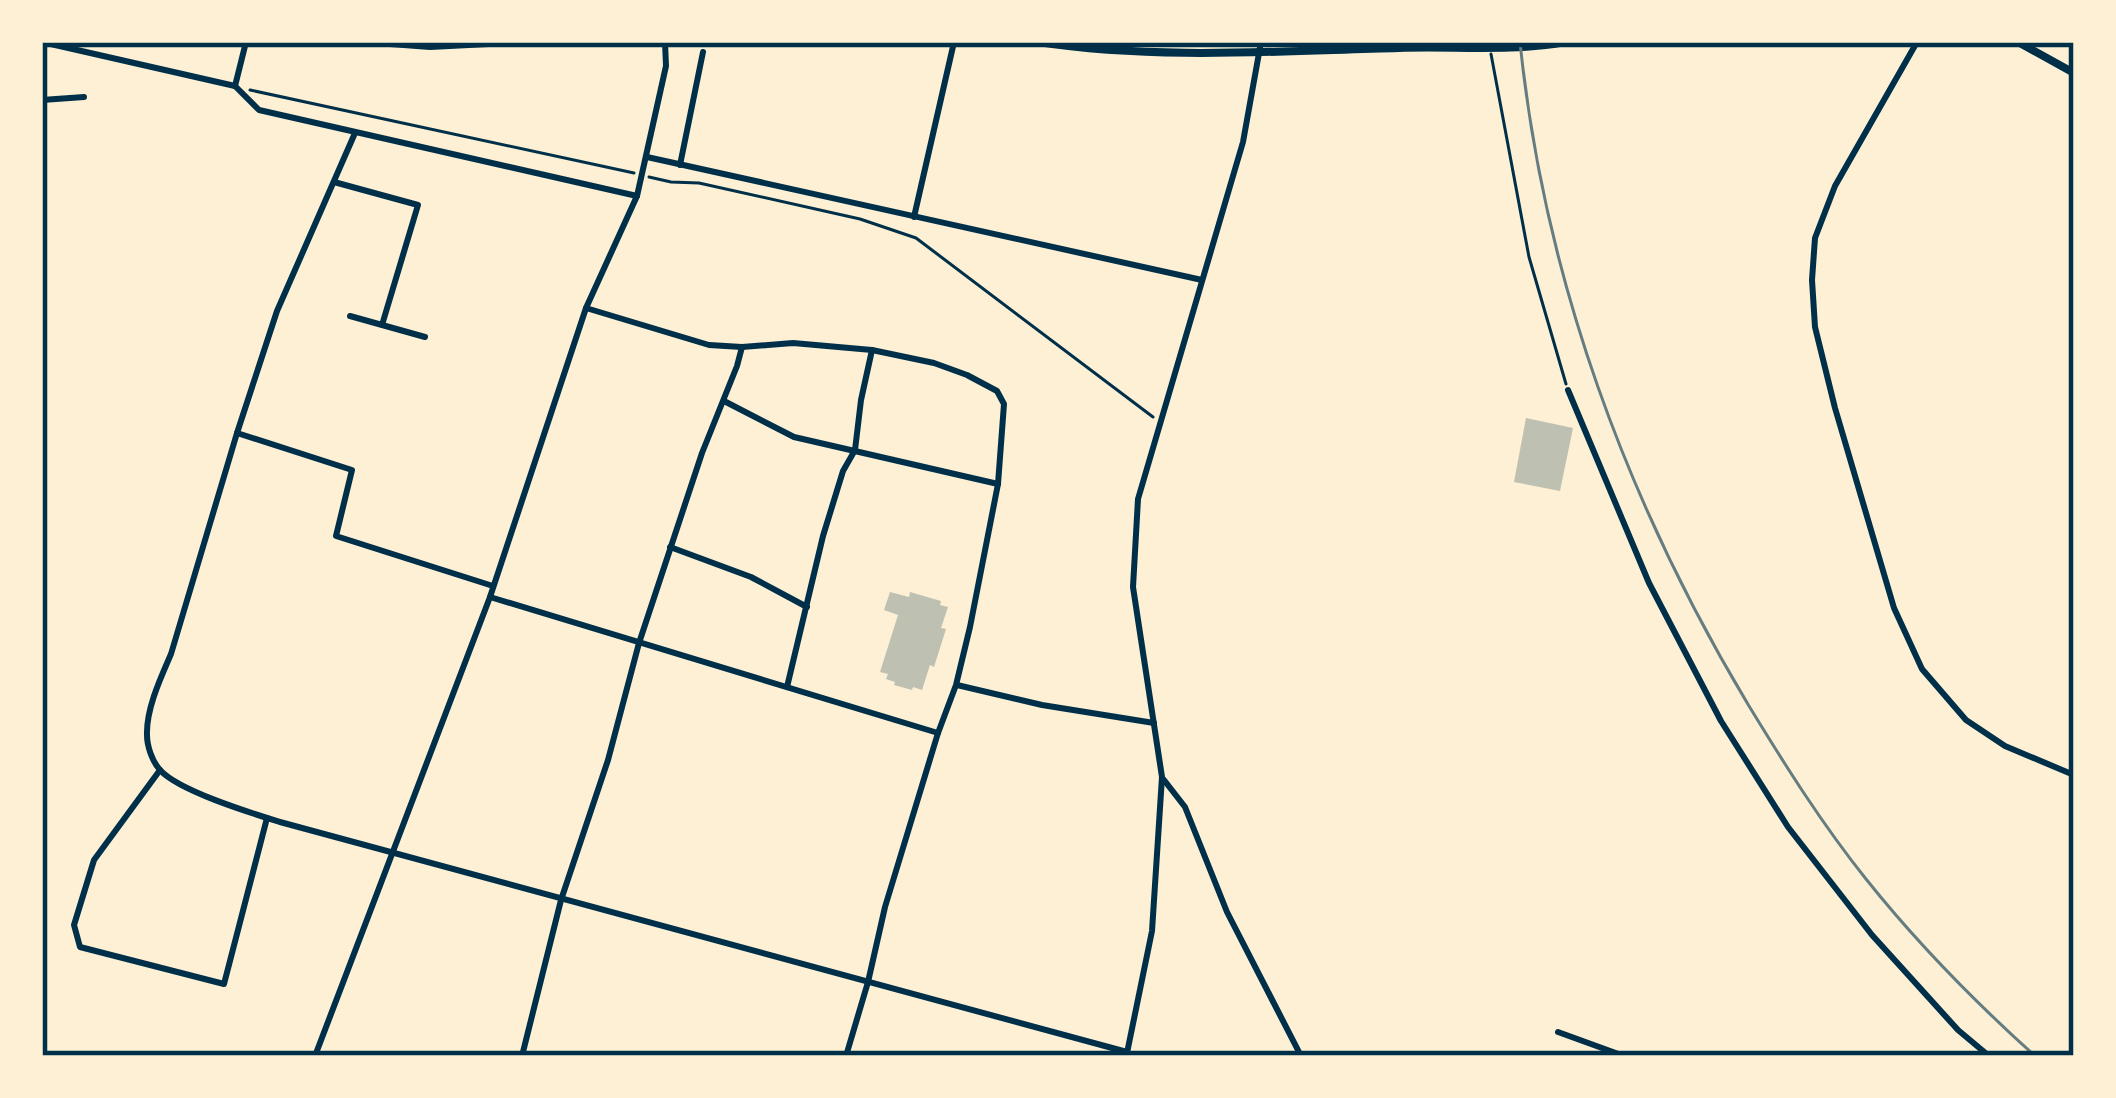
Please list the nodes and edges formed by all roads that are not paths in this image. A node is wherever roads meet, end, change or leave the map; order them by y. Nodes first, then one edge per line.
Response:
1 (42, 42) edge
2 (246, 42) edge
3 (376, 42) edge
4 (508, 42) edge
5 (665, 42) edge
6 (954, 42) edge
7 (1038, 42) edge
8 (1565, 42) edge
9 (1917, 42) edge
10 (2018, 42) edge
11 (1260, 47) edge
12 (703, 52) dead end
13 (2074, 73) edge
14 (236, 86) junction
15 (84, 97) dead end
16 (42, 100) edge
17 (355, 133) junction
18 (647, 157) junction
19 (680, 165) junction
20 (334, 182) junction
21 (637, 196) junction
22 (914, 218) junction
23 (1202, 280) junction
24 (586, 308) junction
25 (350, 316) dead end
26 (382, 325) junction
27 (425, 337) dead end
28 (742, 347) junction
29 (872, 350) junction
30 (1568, 390) road end
31 (724, 401) junction
32 (237, 433) junction
33 (855, 450) junction
34 (998, 484) junction
35 (670, 547) junction
36 (494, 586) junction
37 (490, 597) junction
38 (807, 607) junction
39 (639, 643) junction
40 (956, 685) junction
41 (788, 687) junction
42 (1154, 723) junction
43 (938, 733) junction
44 (160, 770) junction
45 (2074, 775) edge
46 (1162, 777) junction
47 (267, 818) junction
48 (392, 853) junction
49 (561, 900) junction
50 (868, 982) junction
51 (1558, 1032) dead end
52 (1126, 1054) edge
53 (315, 1056) edge
54 (522, 1056) edge
55 (846, 1056) edge
56 (1301, 1056) edge
57 (1624, 1056) edge
58 (1989, 1056) edge

1 - 14 street
2 - 14 street
3 - 4 street
5 - 18 street
6 - 22 street
7 - 11 street
8 - 11 street
9 - 45 street
10 - 13 street
11 - 23 street
12 - 19 street
14 - 17 street
15 - 16 street
17 - 20 street
17 - 21 street
18 - 19 street
18 - 21 street
19 - 22 street
20 - 26 street
20 - 32 street
21 - 24 street
22 - 23 street
23 - 42 street
24 - 28 street
24 - 36 street
25 - 26 street
26 - 27 street
28 - 29 street
28 - 31 street
29 - 33 street
29 - 34 street
30 - 58 street
31 - 33 street
31 - 35 street
32 - 36 street
32 - 44 street
33 - 34 street
33 - 38 street
34 - 40 street
35 - 38 street
35 - 39 street
36 - 37 street
37 - 39 street
37 - 48 street
38 - 41 street
39 - 41 street
39 - 49 street
40 - 42 street
40 - 43 street
41 - 43 street
42 - 46 street
43 - 50 street
44 - 47 street
44 - 47 street
46 - 52 street
46 - 56 street
47 - 48 street
48 - 49 street
48 - 53 street
49 - 50 street
49 - 54 street
50 - 52 street
50 - 55 street
51 - 57 street

